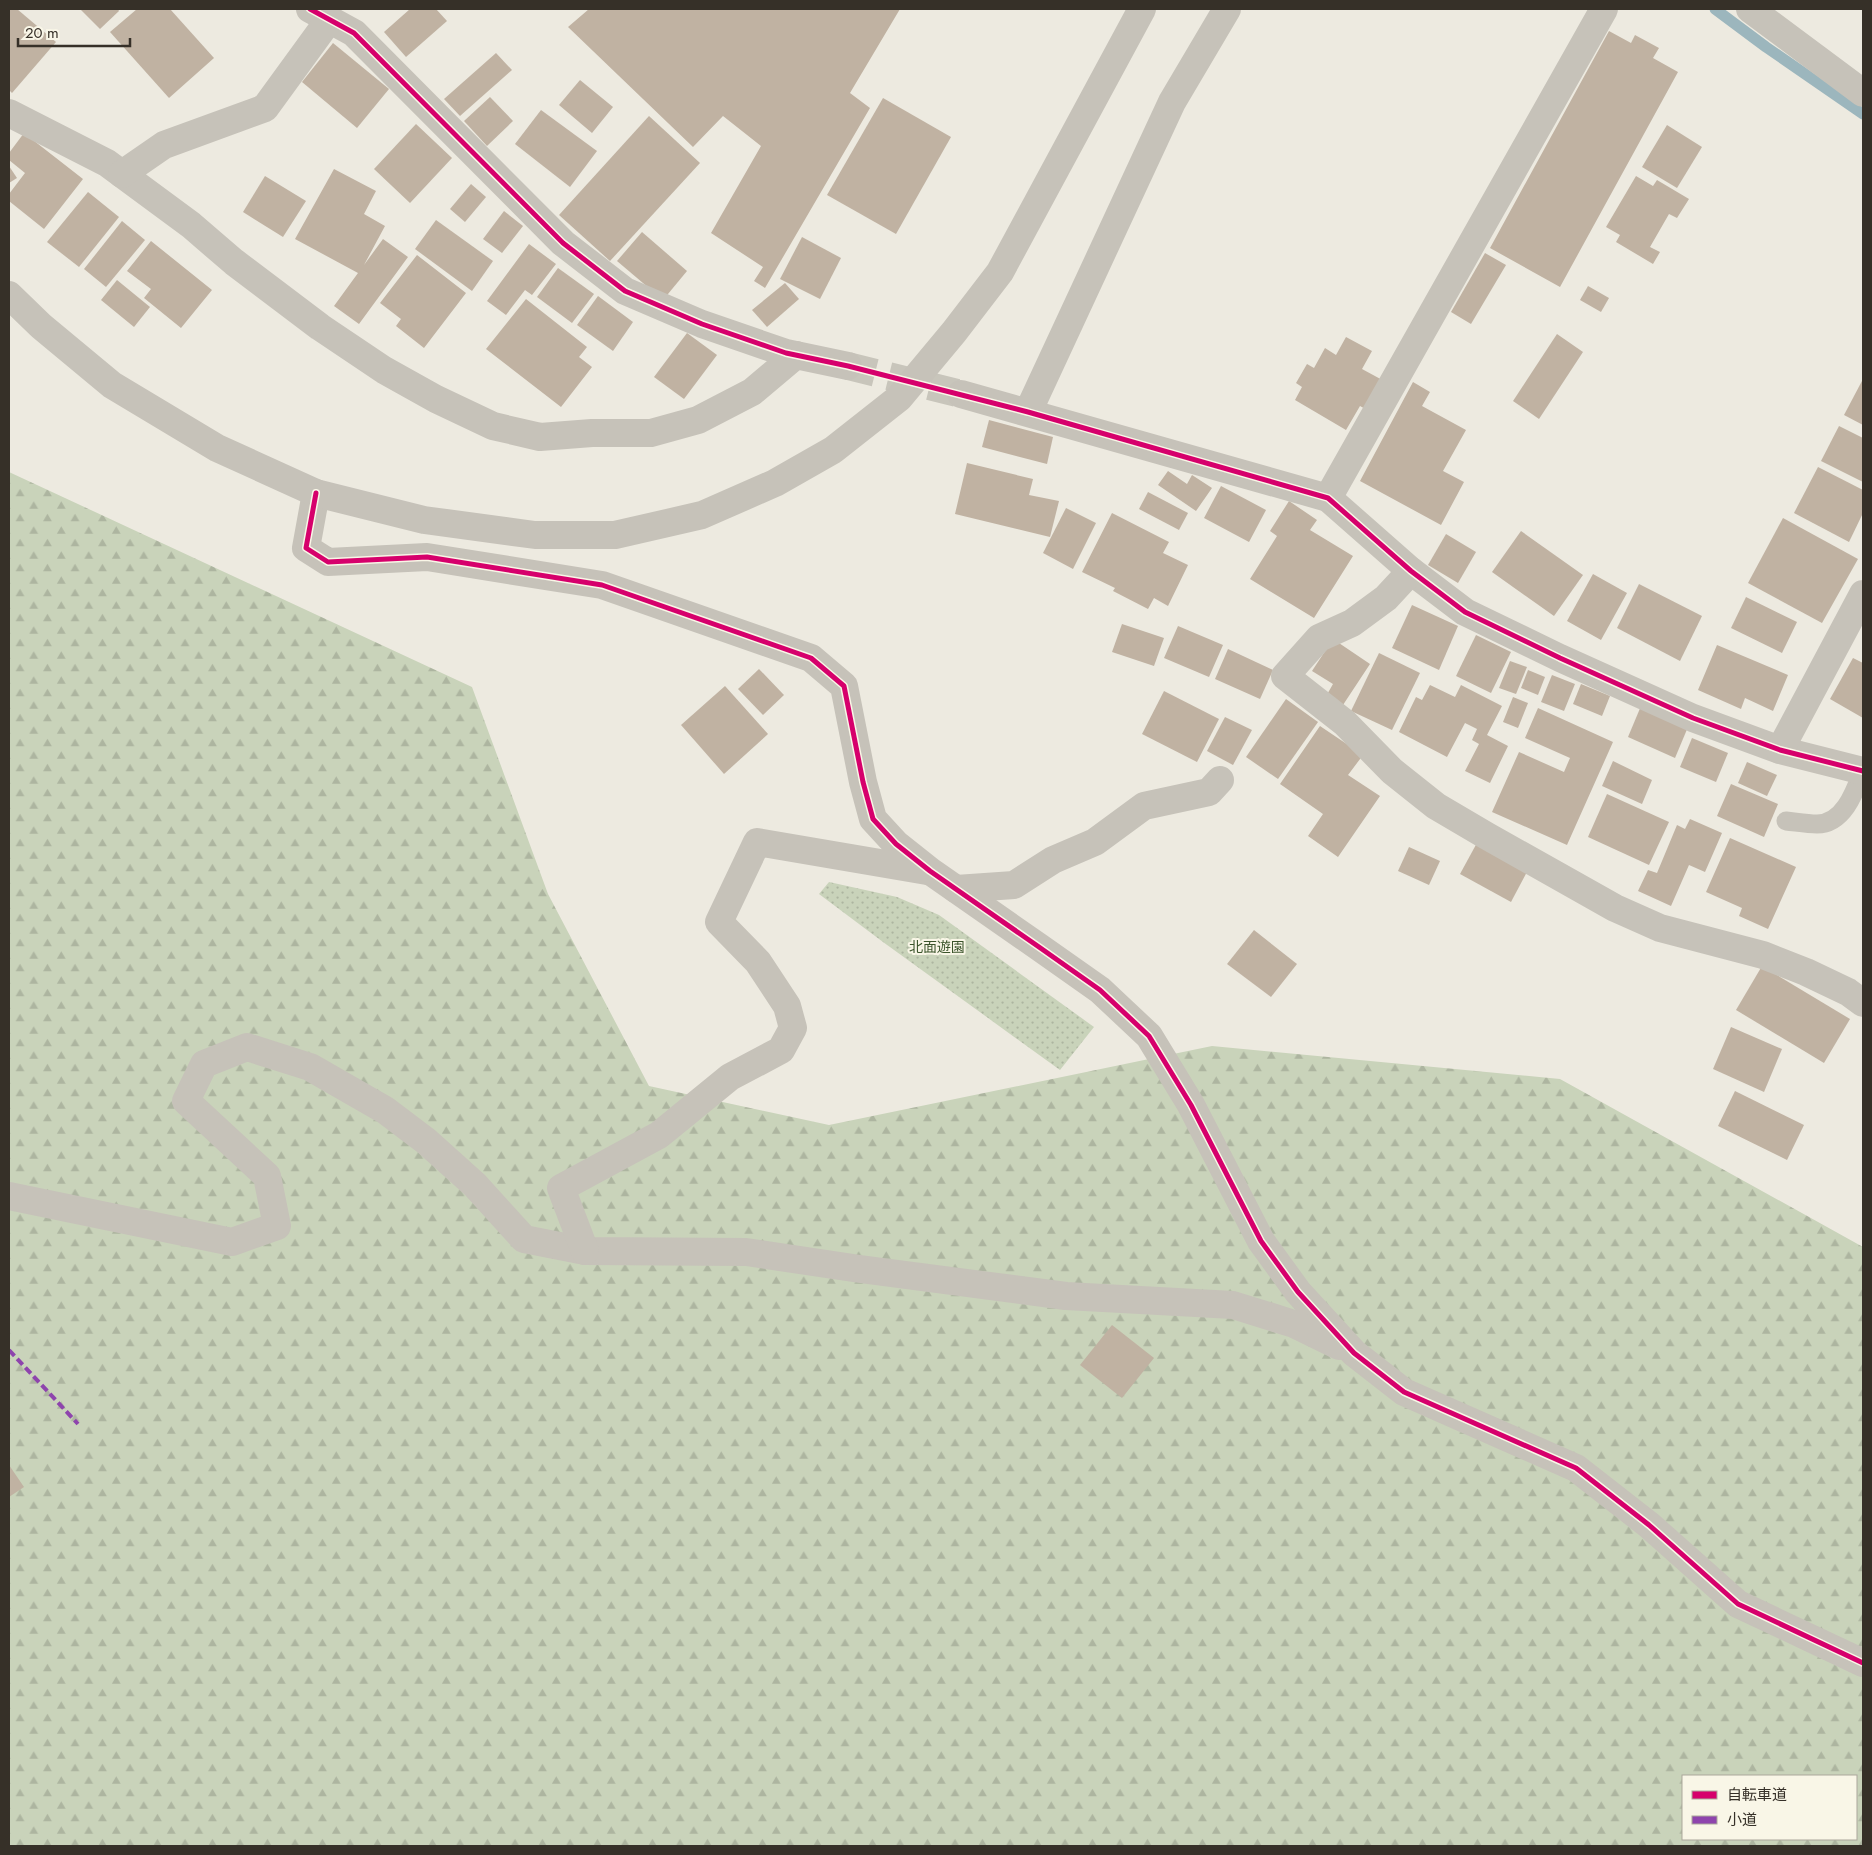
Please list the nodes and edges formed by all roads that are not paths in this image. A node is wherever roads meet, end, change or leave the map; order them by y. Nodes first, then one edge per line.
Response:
1 (1142, 9) edge
2 (1226, 9) edge
3 (1604, 9) edge
4 (1750, 9) edge
5 (319, 14) edge
6 (1863, 93) edge
7 (9, 113) edge
8 (122, 174) junction
9 (9, 295) edge
10 (796, 355) junction
11 (848, 366) tunnel mouth
12 (961, 394) tunnel mouth
13 (1028, 412) junction
14 (316, 493) junction
15 (1328, 498) junction
16 (1411, 571) junction
17 (1863, 594) edge
18 (1780, 750) junction
19 (1863, 771) edge
20 (1220, 780) dead end
21 (1786, 821) dead end
22 (930, 871) junction
23 (956, 889) junction
24 (1863, 1003) edge
25 (9, 1196) edge
26 (585, 1251) junction
27 (1354, 1353) junction
28 (1863, 1663) edge

1 - 14 street
2 - 13 street
3 - 15 street
4 - 6 street
5 - 8 street
5 - 10 street
7 - 8 street
8 - 10 street
9 - 14 street
10 - 11 street
12 - 13 street
13 - 15 street
14 - 22 street
15 - 16 street
16 - 18 street
16 - 24 street
17 - 18 street
18 - 19 street
19 - 21 lane
20 - 23 street
22 - 23 street
22 - 26 street
23 - 27 street
25 - 26 street
26 - 27 street
27 - 28 street

